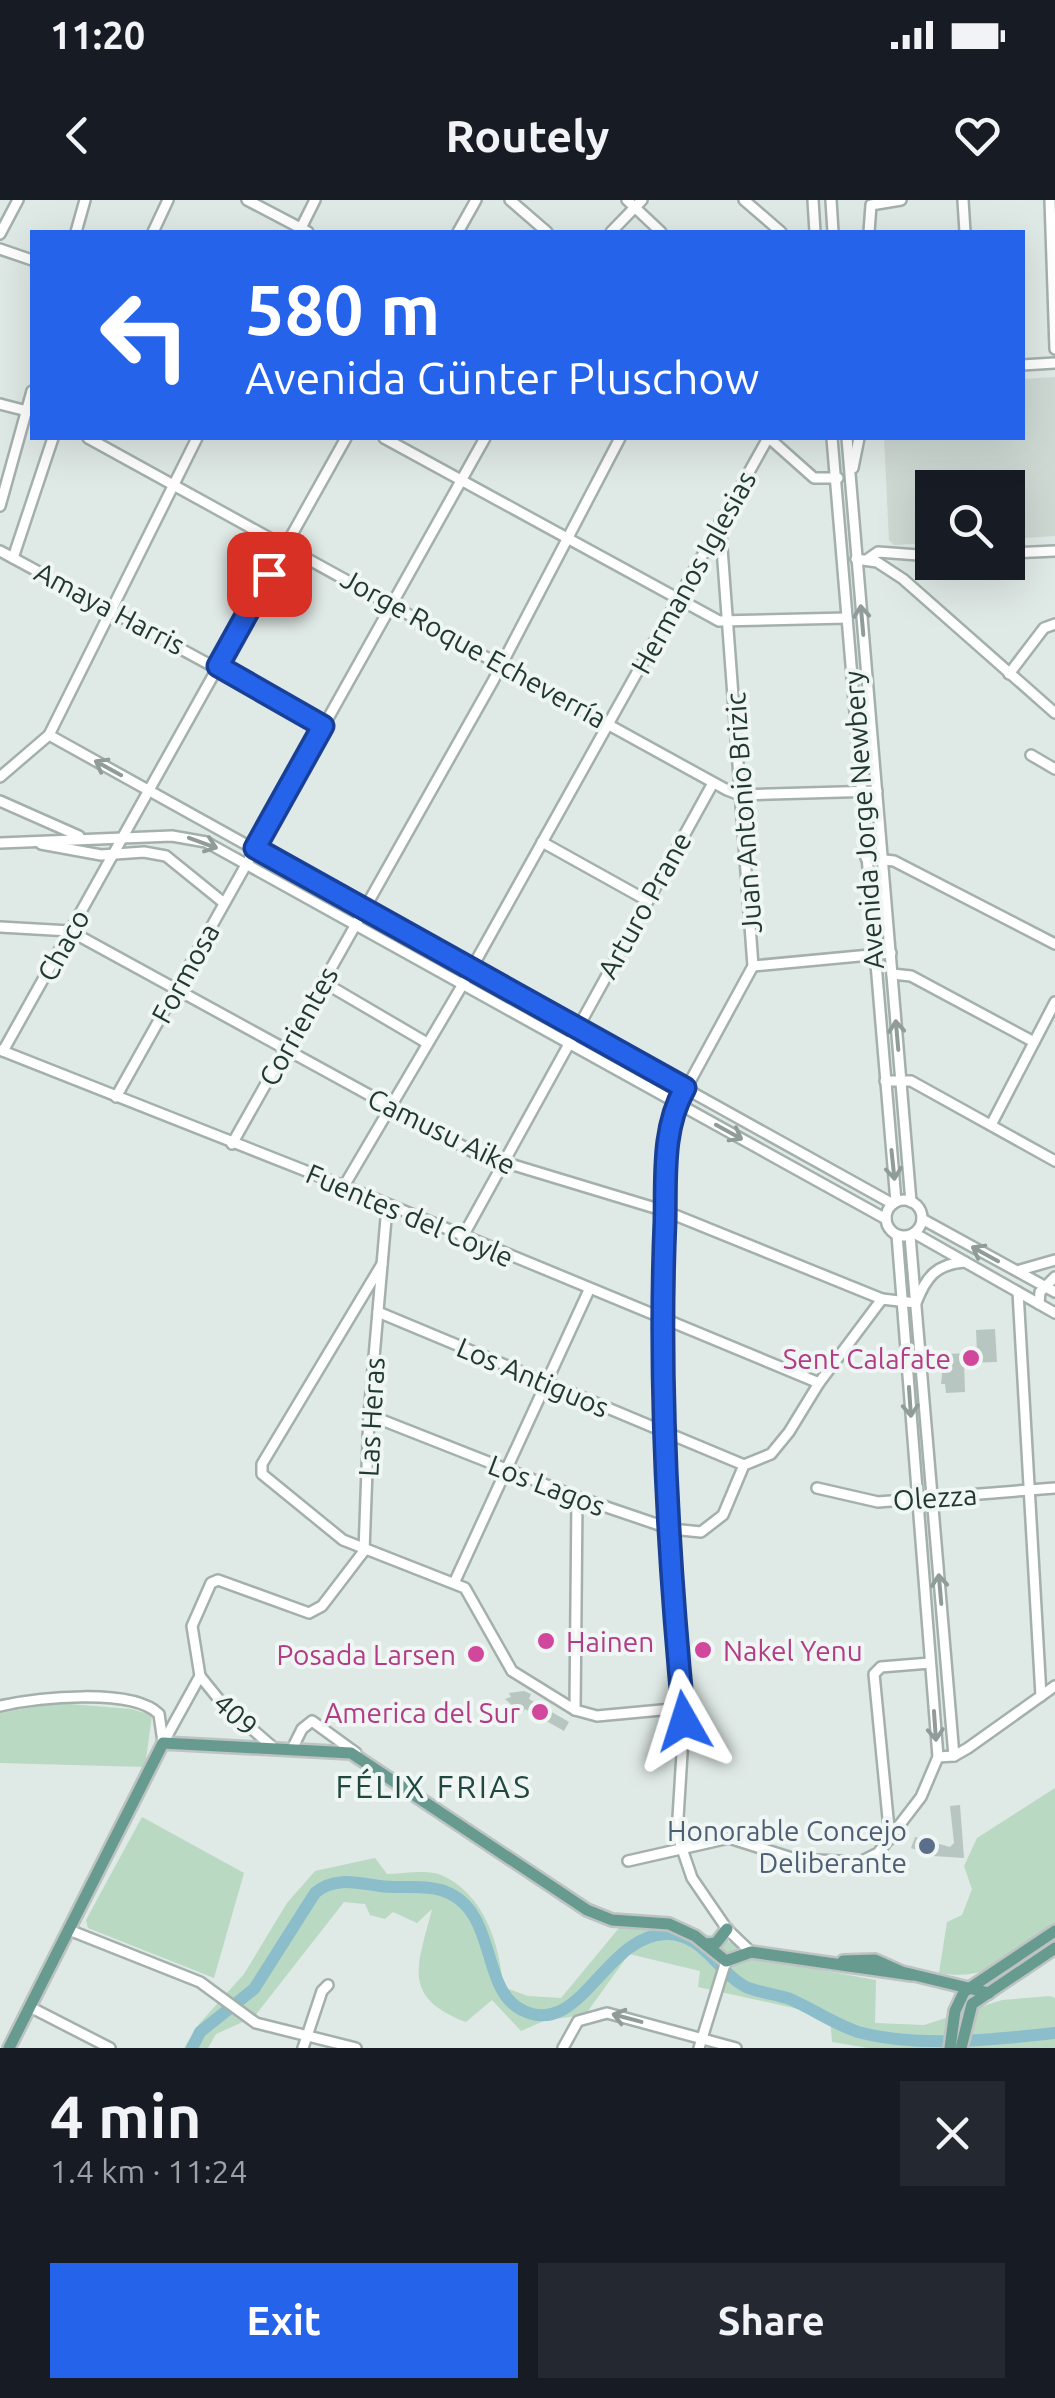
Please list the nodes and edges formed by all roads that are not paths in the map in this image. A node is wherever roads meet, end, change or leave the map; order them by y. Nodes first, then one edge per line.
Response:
1 (18, 200) edge
2 (85, 200) edge
3 (168, 200) edge
4 (247, 200) edge
5 (315, 200) edge
6 (476, 200) edge
7 (510, 200) edge
8 (744, 200) edge
9 (813, 200) edge
10 (831, 200) edge
11 (902, 200) edge
12 (964, 200) edge
13 (1050, 200) edge
14 (635, 202) edge
15 (77, 230) edge
16 (154, 230) edge
17 (301, 230) edge
18 (303, 230) edge
19 (459, 230) edge
20 (545, 230) edge
21 (613, 230) edge
22 (660, 230) edge
23 (778, 230) edge
24 (815, 230) edge
25 (833, 230) edge
26 (869, 230) edge
27 (965, 230) edge
28 (0, 234) edge
29 (0, 249) edge
30 (30, 259) edge
31 (1055, 349) edge
32 (1055, 364) edge
33 (1025, 365) edge
34 (0, 404) edge
35 (30, 411) edge
36 (52, 440) edge
37 (92, 440) edge
38 (196, 440) edge
39 (345, 440) edge
40 (388, 440) edge
41 (484, 440) edge
42 (619, 440) edge
43 (768, 440) edge
44 (771, 440) edge
45 (832, 440) edge
46 (848, 440) edge
47 (859, 440) edge
48 (850, 475) junction
49 (836, 478) junction
50 (462, 480) junction
51 (174, 484) junction
52 (0, 506) edge
53 (720, 521) junction
54 (566, 537) junction
55 (286, 544) junction
56 (0, 550) edge
57 (1055, 551) edge
58 (1025, 552) edge
59 (915, 555) edge
60 (13, 558) junction
61 (856, 559) junction
62 (868, 559) junction
63 (676, 598) junction
64 (391, 604) junction
65 (112, 608) junction
66 (847, 618) junction
67 (729, 623) junction
68 (1055, 624) edge
69 (501, 663) junction
70 (218, 666) junction
71 (1009, 674) junction
72 (1052, 707) edge
73 (608, 722) junction
74 (323, 726) junction
75 (49, 736) junction
76 (1031, 755) dead end
77 (1055, 769) edge
78 (0, 777) edge
79 (713, 783) junction
80 (149, 790) junction
81 (862, 791) junction
82 (876, 791) junction
83 (740, 795) junction
84 (0, 801) edge
85 (86, 838) junction
86 (124, 838) junction
87 (31, 842) junction
88 (542, 842) junction
89 (0, 843) edge
90 (255, 848) junction
91 (115, 853) junction
92 (883, 857) junction
93 (866, 858) junction
94 (246, 864) junction
95 (648, 901) junction
96 (224, 903) junction
97 (364, 908) junction
98 (355, 924) junction
99 (0, 927) edge
100 (70, 931) junction
101 (1051, 940) edge
102 (891, 953) junction
103 (873, 954) junction
104 (753, 966) junction
105 (471, 968) junction
106 (892, 974) junction
107 (323, 982) junction
108 (463, 984) junction
109 (176, 989) junction
110 (1055, 1002) edge
111 (577, 1028) junction
112 (1034, 1042) junction
113 (427, 1043) junction
114 (569, 1043) junction
115 (286, 1049) junction
116 (2, 1051) edge
117 (901, 1079) junction
118 (885, 1080) junction
119 (685, 1088) junction
120 (116, 1097) junction
121 (676, 1102) junction
122 (390, 1109) junction
123 (991, 1125) junction
124 (232, 1144) junction
125 (1055, 1161) edge
126 (502, 1164) junction
127 (344, 1186) junction
128 (911, 1202) junction
129 (895, 1203) junction
130 (387, 1207) junction
131 (665, 1211) junction
132 (886, 1218) junction
133 (922, 1219) junction
134 (912, 1234) junction
135 (897, 1235) junction
136 (462, 1238) junction
137 (1055, 1260) edge
138 (965, 1262) junction
139 (382, 1264) junction
140 (1015, 1270) junction
141 (1055, 1277) edge
142 (590, 1290) junction
143 (1051, 1290) edge
144 (1018, 1292) junction
145 (882, 1299) junction
146 (916, 1303) junction
147 (902, 1304) junction
148 (1039, 1304) junction
149 (378, 1312) junction
150 (1055, 1313) edge
151 (661, 1318) junction
152 (547, 1382) junction
153 (819, 1383) junction
154 (369, 1415) junction
155 (666, 1432) junction
156 (744, 1465) junction
157 (506, 1470) junction
158 (817, 1488) dead end
159 (1055, 1488) edge
160 (1029, 1490) junction
161 (577, 1497) junction
162 (932, 1498) junction
163 (917, 1499) junction
164 (671, 1529) junction
165 (364, 1550) junction
166 (455, 1581) junction
167 (943, 1624) junction
168 (927, 1626) junction
169 (930, 1662) junction
170 (200, 1676) junction
171 (1055, 1686) edge
172 (1041, 1696) junction
173 (0, 1706) edge
174 (683, 1708) junction
175 (575, 1710) junction
176 (162, 1743) junction
177 (275, 1748) junction
178 (292, 1750) junction
179 (954, 1756) junction
180 (938, 1757) junction
181 (366, 1761) junction
182 (890, 1839) junction
183 (680, 1849) junction
184 (628, 1861) dead end
185 (727, 1929) junction
186 (69, 1930) junction
187 (1055, 1932) edge
188 (706, 1944) junction
189 (1055, 1948) edge
190 (751, 1952) junction
191 (724, 1968) junction
192 (987, 1976) junction
193 (950, 1982) junction
194 (328, 1985) dead end
195 (970, 1987) junction
196 (989, 1993) junction
197 (30, 2007) junction
198 (960, 2008) junction
199 (306, 2036) junction
200 (700, 2043) edge
201 (9, 2048) edge
202 (110, 2048) edge
203 (303, 2048) edge
204 (356, 2048) edge
205 (563, 2048) edge
206 (736, 2048) edge
207 (950, 2048) edge
208 (962, 2048) edge

1 - 28 street
2 - 15 street
3 - 16 street
4 - 17 street
5 - 18 street
6 - 19 street
7 - 20 street
8 - 23 street
9 - 24 street
10 - 25 street
11 - 26 street
12 - 27 street
13 - 31 street
14 - 21 street
14 - 22 street
29 - 30 street
32 - 33 street
34 - 35 street
35 - 52 street
36 - 60 street
37 - 51 street, Jorge Roque Echeverría
38 - 51 street
39 - 55 street, Chaco
40 - 50 street
41 - 50 street, Formosa
42 - 54 street, Corrientes
43 - 53 street, Hermanos Iglesias
44 - 49 street
45 - 49 street, Avenida Jorge Newbery
46 - 48 street, Avenida Jorge Newbery
47 - 48 street
48 - 49 street
48 - 61 street, Avenida Jorge Newbery
49 - 66 street, Avenida Jorge Newbery
50 - 54 street
50 - 64 street, Formosa
51 - 55 street, Jorge Roque Echeverría
51 - 65 street
53 - 63 street, Hermanos Iglesias
53 - 67 street, Juan Antonio Brizic
54 - 63 street
54 - 69 street, Corrientes
55 - 64 street, Jorge Roque Echeverría
55 - 70 street, Chaco
56 - 60 street, Amaya Harris
57 - 58 street
59 - 62 street
60 - 65 street, Amaya Harris
61 - 62 street
82 -> 61 street, Avenida Jorge Newbery
62 - 71 street
63 - 67 street
63 - 73 street, Hermanos Iglesias
64 - 69 street, Jorge Roque Echeverría
64 - 74 street, Formosa
65 - 70 street, Amaya Harris
65 - 75 street
66 - 67 street
66 - 81 street, Avenida Jorge Newbery
67 - 83 street, Juan Antonio Brizic
68 - 71 street
69 - 73 street, Jorge Roque Echeverría
69 - 97 street, Corrientes
70 - 74 street, Amaya Harris
70 - 80 street, Chaco
71 - 72 street
73 - 79 street, Jorge Roque Echeverría
73 - 88 street, Hermanos Iglesias
74 - 90 street, Formosa
75 - 78 street
80 -> 75 street
76 - 77 street
79 - 83 street, Jorge Roque Echeverría
79 - 95 street, Arturo Prane
80 - 86 street, Chaco
80 - 90 street
81 - 82 street, Jorge Roque Echeverría
81 - 83 street, Jorge Roque Echeverría
81 - 93 street, Avenida Jorge Newbery
82 - 92 street, Avenida Jorge Newbery
83 - 104 street, Juan Antonio Brizic
84 - 85 street
85 - 86 street
85 - 87 street
86 - 91 street, Chaco
86 -> 94 street
87 - 89 street
87 - 91 street
88 - 95 street
88 - 105 street, Hermanos Iglesias
90 - 94 street, Formosa
90 - 97 street
91 - 96 street
91 - 100 street, Chaco
92 - 93 street
92 - 101 street
92 - 102 street, Avenida Jorge Newbery
93 - 103 street, Avenida Jorge Newbery
94 - 96 street, Formosa
94 - 98 street
95 - 111 street, Arturo Prane
96 - 109 street, Formosa
97 - 98 street, Corrientes
97 - 105 street
98 - 107 street, Corrientes
98 - 108 street
99 - 100 street, Camusu Aike
100 - 109 street, Camusu Aike
100 - 116 street, Chaco
102 - 103 street
102 - 106 street, Avenida Jorge Newbery
103 - 104 street
103 - 118 street, Avenida Jorge Newbery
104 - 119 street, Juan Antonio Brizic
105 - 108 street, Hermanos Iglesias
105 - 111 street
106 - 112 street
117 -> 106 street, Avenida Jorge Newbery
107 - 113 street
107 - 115 street, Corrientes
108 - 113 street, Hermanos Iglesias
108 - 114 street
109 - 115 street, Camusu Aike
109 - 120 street, Formosa
110 - 112 street
111 - 114 street, Arturo Prane
111 - 119 street
112 - 123 street
113 - 122 street, Hermanos Iglesias
114 - 121 street
114 - 126 street, Arturo Prane
115 - 122 street, Camusu Aike
115 - 124 street, Corrientes
116 - 120 street, Fuentes del Coyle
117 - 118 street
117 - 123 street
117 - 128 street, Avenida Jorge Newbery
118 -> 129 street, Avenida Jorge Newbery
119 - 121 street, Juan Antonio Brizic
119 - 129 street
120 - 124 street, Fuentes del Coyle
121 - 131 street
121 -> 132 street
122 - 126 street, Camusu Aike
122 - 127 street, Hermanos Iglesias
123 - 125 street
124 - 127 street, Fuentes del Coyle
126 - 131 street, Camusu Aike
126 - 136 street, Arturo Prane
127 - 130 street, Fuentes del Coyle
128 - 129 street
128 - 133 street
129 - 132 street
130 - 136 street, Fuentes del Coyle
130 - 139 street, Las Heras
131 - 145 street, Camusu Aike
131 - 151 street
132 - 135 street
133 - 134 street
140 -> 133 street
134 - 135 street
134 - 138 street
134 - 146 street
135 - 147 street
136 - 142 street, Fuentes del Coyle
137 - 140 street
138 - 144 street
138 - 146 street
139 - 149 street, Las Heras
139 - 165 street
140 - 143 street
141 - 143 street
142 - 151 street, Fuentes del Coyle
142 - 152 street
143 - 148 street
144 - 148 street
144 - 160 street
145 - 147 street, Camusu Aike
145 - 153 street
146 - 147 street, Camusu Aike
146 - 162 street
147 -> 163 street
148 - 150 street
149 - 152 street, Los Antiguos
149 - 154 street, Las Heras
151 - 153 street, Fuentes del Coyle
151 - 155 street
152 - 155 street, Los Antiguos
152 - 157 street
153 - 156 street
154 - 157 street, Los Lagos
154 - 165 street, Las Heras
155 - 156 street, Los Antiguos
155 - 164 street
156 - 164 street, Los Lagos
157 - 161 street, Los Lagos
157 - 166 street
158 - 163 street, Olezza
159 - 160 street, Olezza
160 - 162 street, Olezza
160 - 172 street
161 - 164 street, Los Lagos
161 - 175 street
162 - 163 street, Olezza
167 -> 162 street
163 - 168 street
164 - 174 street
165 - 166 street
165 - 170 street
166 - 175 street
167 - 168 street
167 - 179 street
168 - 169 street
169 -> 180 street
169 - 182 street
170 - 176 street
170 - 177 street, 409
171 - 172 street
172 - 179 street
173 - 176 street
174 - 175 street
174 - 183 street
176 - 177 main road
176 - 186 main road
177 - 178 main road
178 - 181 main road
178 - 181 street
179 - 180 street
180 - 182 street
181 - 188 main road
182 - 183 street
183 - 184 street
183 - 185 street
185 - 188 main road
185 - 190 street
186 - 197 main road
186 - 199 street
187 - 192 main road
188 - 191 main road
189 - 196 main road
190 - 191 main road
190 - 193 main road
191 - 200 street
192 - 193 main road
192 - 195 main road
193 - 195 main road
193 - 198 main road
194 - 199 street
195 - 196 main road
195 - 198 main road
196 - 198 main road
197 - 201 main road
197 - 202 street
198 - 207 main road
198 - 208 main road
199 - 203 street
199 - 204 street
200 -> 205 street
200 - 206 street

